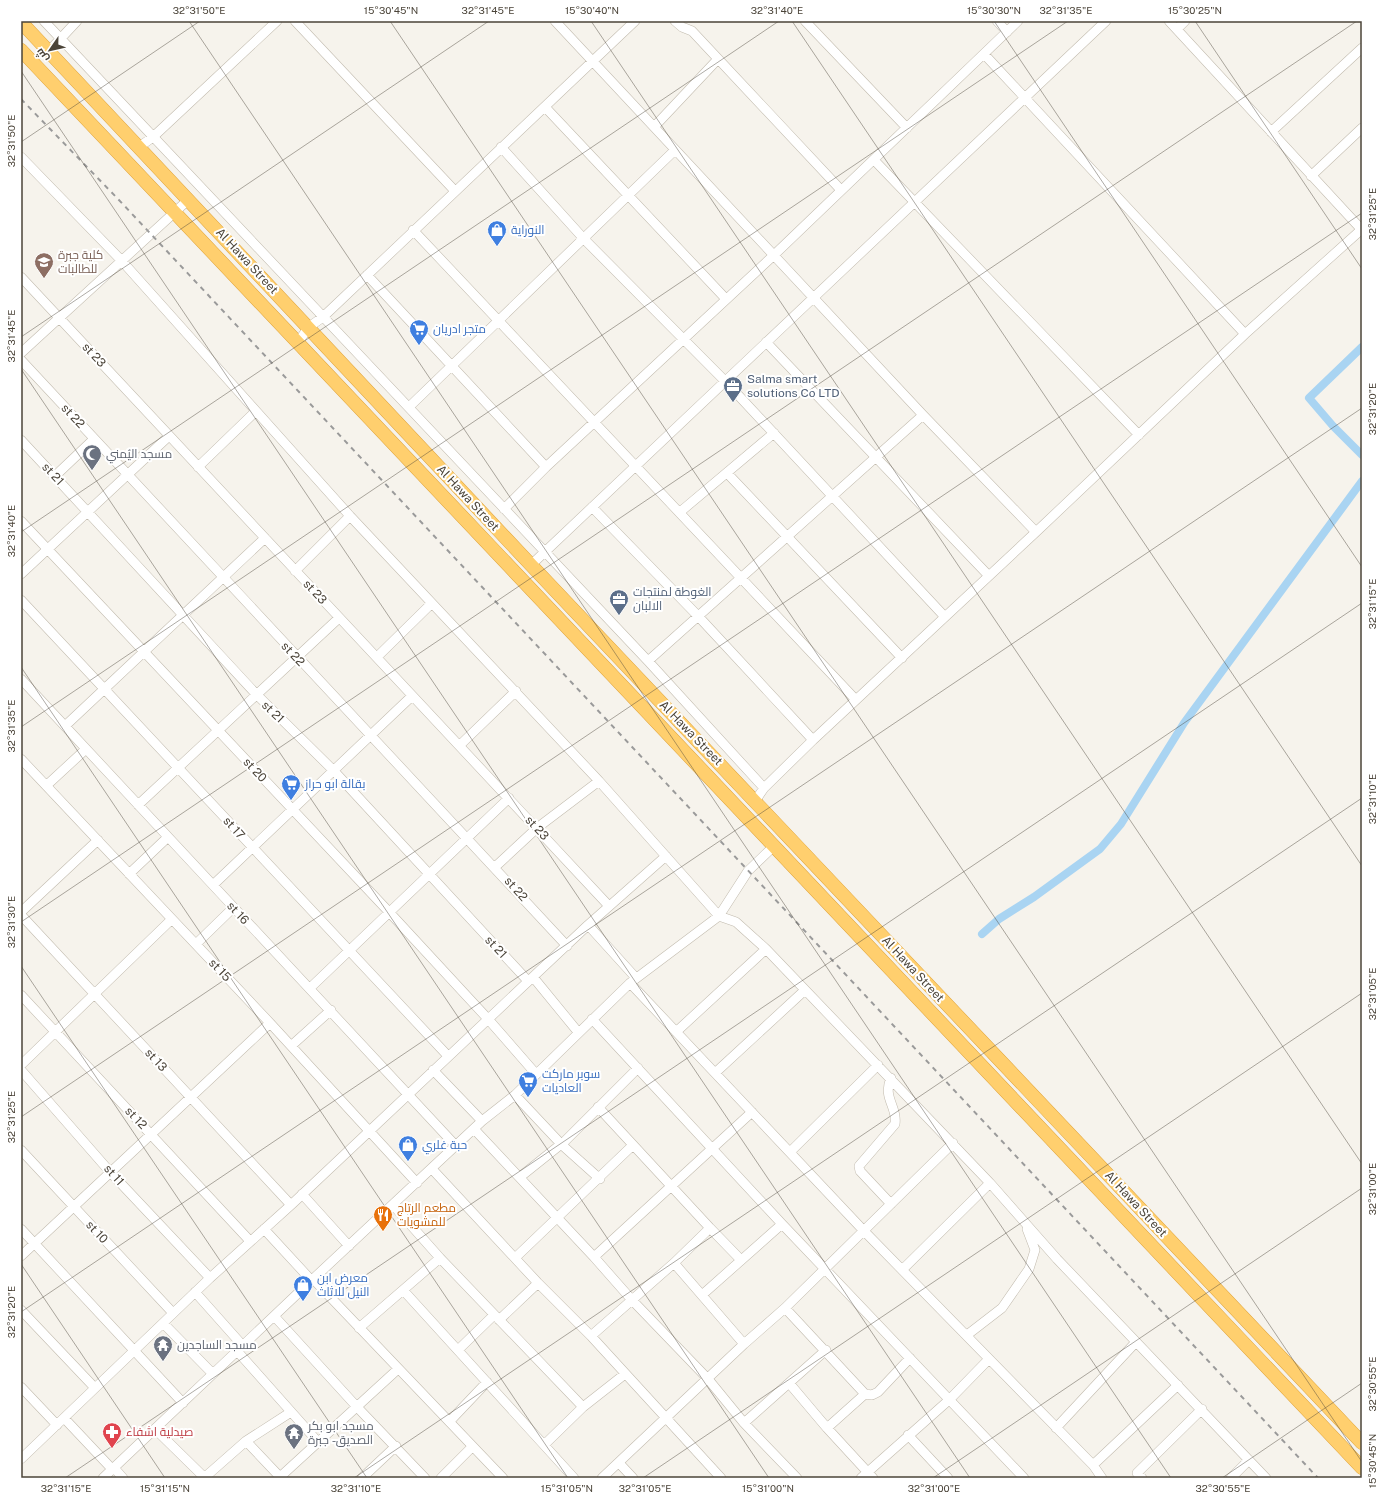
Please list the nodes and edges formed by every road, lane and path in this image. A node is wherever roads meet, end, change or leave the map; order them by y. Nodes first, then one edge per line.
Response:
1 (44, 21) edge
2 (78, 21) edge
3 (277, 21) edge
4 (295, 21) edge
5 (555, 21) edge
6 (635, 21) edge
7 (675, 21) edge
8 (805, 21) edge
9 (997, 21) edge
10 (1018, 21) edge
11 (1106, 21) edge
12 (1169, 21) edge
13 (1185, 21) edge
14 (21, 22) edge
15 (1177, 29) junction
16 (1007, 32) junction
17 (60, 38) junction
18 (1362, 48) edge
19 (21, 50) edge
20 (49, 51) junction
21 (984, 54) junction
22 (718, 59) junction
23 (593, 61) junction
24 (1025, 98) junction
25 (544, 106) junction
26 (654, 127) junction
27 (906, 128) junction
28 (1362, 128) edge
29 (1271, 132) junction
30 (153, 137) junction
31 (139, 147) junction
32 (501, 147) junction
33 (675, 150) junction
34 (21, 157) edge
35 (874, 160) junction
36 (1312, 176) junction
37 (841, 190) junction
38 (454, 191) junction
39 (628, 196) junction
40 (188, 200) junction
41 (915, 202) junction
42 (173, 212) junction
43 (1362, 229) edge
44 (413, 230) junction
45 (584, 238) junction
46 (774, 255) junction
47 (121, 260) junction
48 (367, 275) junction
49 (21, 276) edge
50 (814, 297) junction
51 (726, 300) junction
52 (59, 317) junction
53 (323, 317) junction
54 (499, 321) junction
55 (309, 327) junction
56 (1246, 334) junction
57 (684, 338) junction
58 (298, 342) junction
59 (766, 342) junction
60 (21, 353) edge
61 (21, 360) edge
62 (452, 365) junction
63 (725, 381) junction
64 (409, 407) junction
65 (256, 410) junction
66 (923, 415) junction
67 (595, 423) junction
68 (774, 433) junction
69 (1139, 435) junction
70 (169, 436) junction
71 (94, 438) junction
72 (21, 440) edge
73 (876, 457) junction
74 (636, 466) junction
75 (198, 467) junction
76 (546, 467) junction
77 (727, 473) junction
78 (128, 475) junction
79 (55, 476) junction
80 (832, 496) junction
81 (592, 507) junction
82 (504, 509) junction
83 (88, 511) junction
84 (680, 512) junction
85 (350, 516) junction
86 (21, 521) edge
87 (1036, 532) junction
88 (787, 536) junction
89 (264, 538) junction
90 (46, 549) junction
91 (545, 552) junction
92 (530, 565) junction
93 (295, 571) junction
94 (21, 574) edge
95 (989, 576) junction
96 (222, 578) junction
97 (741, 578) junction
98 (21, 600) edge
99 (431, 604) junction
100 (184, 615) junction
101 (698, 616) junction
102 (946, 617) junction
103 (339, 618) junction
104 (145, 652) junction
105 (296, 657) junction
106 (377, 657) junction
107 (902, 658) junction
108 (648, 661) junction
109 (21, 679) edge
110 (104, 689) junction
111 (516, 691) junction
112 (256, 694) junction
113 (412, 696) junction
114 (856, 700) junction
115 (65, 726) junction
116 (218, 730) junction
117 (371, 735) junction
118 (813, 740) junction
119 (460, 745) junction
120 (86, 748) junction
121 (22, 763) edge
122 (178, 767) junction
123 (334, 771) junction
124 (599, 781) junction
125 (47, 785) junction
126 (764, 788) junction
127 (509, 798) junction
128 (755, 801) junction
129 (138, 805) junction
130 (293, 810) junction
131 (537, 828) junction
132 (168, 837) junction
133 (467, 838) junction
134 (98, 840) junction
135 (774, 846) junction
136 (252, 848) junction
137 (666, 856) junction
138 (495, 867) junction
139 (129, 874) junction
140 (429, 875) junction
141 (213, 885) junction
142 (610, 906) junction
143 (234, 908) junction
144 (21, 912) edge
145 (390, 913) junction
146 (21, 915) edge
147 (719, 916) junction
148 (172, 919) junction
149 (588, 925) junction
150 (196, 944) junction
151 (567, 946) junction
152 (766, 949) junction
153 (351, 951) junction
154 (531, 979) junction
155 (633, 980) junction
156 (310, 988) junction
157 (805, 990) junction
158 (94, 994) junction
159 (21, 995) edge
160 (331, 1010) junction
161 (592, 1018) junction
162 (488, 1019) junction
163 (270, 1023) junction
164 (55, 1031) junction
165 (578, 1032) junction
166 (676, 1032) junction
167 (292, 1046) junction
168 (448, 1056) junction
169 (21, 1065) edge
170 (878, 1065) junction
171 (638, 1068) junction
172 (21, 1070) edge
173 (434, 1070) junction
174 (536, 1074) junction
175 (715, 1074) junction
176 (891, 1078) junction
177 (409, 1094) junction
178 (515, 1095) junction
179 (190, 1096) junction
180 (598, 1107) junction
181 (752, 1112) junction
182 (482, 1121) junction
183 (474, 1129) junction
184 (370, 1130) junction
185 (151, 1134) junction
186 (561, 1143) junction
187 (953, 1143) junction
188 (633, 1145) junction
189 (456, 1146) junction
190 (714, 1148) junction
191 (21, 1150) edge
192 (791, 1151) junction
193 (432, 1169) junction
194 (111, 1173) junction
195 (520, 1177) junction
196 (600, 1179) junction
197 (417, 1183) junction
198 (990, 1183) junction
199 (672, 1186) junction
200 (302, 1194) junction
201 (891, 1204) junction
202 (291, 1205) junction
203 (393, 1205) junction
204 (74, 1207) junction
205 (558, 1219) junction
206 (1024, 1220) junction
207 (782, 1224) junction
208 (710, 1228) junction
209 (21, 1229) edge
210 (264, 1229) junction
211 (864, 1231) junction
212 (250, 1241) junction
213 (34, 1244) junction
214 (349, 1246) junction
215 (21, 1256) edge
216 (594, 1257) junction
217 (440, 1258) junction
218 (515, 1258) junction
219 (741, 1260) junction
220 (674, 1263) junction
221 (825, 1269) junction
222 (902, 1270) junction
223 (210, 1278) junction
224 (312, 1280) junction
225 (538, 1283) junction
226 (403, 1290) junction
227 (195, 1292) junction
228 (702, 1295) junction
229 (631, 1300) junction
230 (785, 1308) junction
231 (21, 1310) edge
232 (173, 1313) junction
233 (274, 1317) junction
234 (497, 1317) junction
235 (163, 1323) junction
236 (359, 1328) junction
237 (967, 1335) junction
238 (591, 1336) junction
239 (1136, 1342) junction
240 (744, 1344) junction
241 (240, 1349) junction
242 (458, 1350) junction
243 (826, 1350) junction
244 (134, 1351) junction
245 (910, 1358) junction
246 (989, 1359) junction
247 (398, 1369) junction
248 (213, 1374) junction
249 (625, 1374) junction
250 (708, 1379) junction
251 (487, 1382) junction
252 (789, 1383) junction
253 (1178, 1385) junction
254 (21, 1387) edge
255 (95, 1388) junction
256 (866, 1394) junction
257 (949, 1400) junction
258 (183, 1403) junction
259 (357, 1407) junction
260 (583, 1408) junction
261 (1202, 1409) junction
262 (291, 1412) junction
263 (64, 1418) junction
264 (665, 1418) junction
265 (450, 1421) junction
266 (744, 1423) junction
267 (56, 1425) junction
268 (827, 1428) junction
269 (1056, 1428) junction
270 (155, 1429) junction
271 (908, 1435) junction
272 (246, 1441) junction
273 (318, 1442) junction
274 (1362, 1443) edge
275 (544, 1445) junction
276 (396, 1446) junction
277 (472, 1447) junction
278 (21, 1459) edge
279 (1249, 1460) junction
280 (619, 1463) junction
281 (1092, 1465) junction
282 (1362, 1468) edge
283 (114, 1469) junction
284 (867, 1476) edge
285 (280, 1477) edge
286 (103, 1478) edge
287 (123, 1478) edge
288 (204, 1478) edge
289 (362, 1478) edge
290 (425, 1478) edge
291 (441, 1478) edge
292 (502, 1478) edge
293 (574, 1478) edge
294 (602, 1478) edge
295 (633, 1478) edge
296 (720, 1478) edge
297 (797, 1478) edge
298 (948, 1478) edge
299 (1024, 1478) edge
300 (1102, 1478) edge
301 (1142, 1478) edge
302 (1231, 1478) edge
303 (1266, 1478) edge

1 - 17 street
2 - 17 street
3 - 30 street
4 - 38 street
5 - 23 street
6 - 23 street
7 - 22 street
8 - 27 street
9 - 16 street
10 - 16 street
11 - 24 street
12 - 15 street
13 - 15 street
14 - 20 highway, Al Hawa Street
15 - 29 street
16 - 21 street
17 - 20 street
17 - 30 street
18 - 29 street
19 - 42 highway, Al Hawa Street
20 - 31 highway, Al Hawa Street
21 - 24 street
21 - 27 street
22 - 26 street
22 - 37 street
23 - 25 street
23 - 26 street
24 - 41 street
24 - 56 street
25 - 32 street
25 - 39 street
26 - 33 street
27 - 35 street
28 - 36 street
29 - 36 street
30 - 31 street
30 - 53 street
31 - 40 highway, Al Hawa Street
32 - 38 street
32 - 45 street
33 - 39 street
33 - 46 street
34 - 47 street
35 - 37 street
35 - 41 street
36 - 43 street
37 - 46 street
38 - 44 street
39 - 45 street
39 - 51 street
40 - 42 street
40 - 55 highway, Al Hawa Street
41 - 50 street
41 - 69 street
42 - 47 street
42 - 58 highway, Al Hawa Street
43 - 56 street
44 - 48 street
44 - 54 street
45 - 54 street
45 - 57 street
46 - 50 street
46 - 51 street
47 - 52 street
47 - 65 street
48 - 53 street
48 - 62 street
49 - 52 street, st 23
50 - 59 street
50 - 66 street
51 - 57 street
52 - 60 street
52 - 70 street, st 23
53 - 55 street
53 - 64 street
54 - 62 street
54 - 67 street
55 - 58 street
55 - 92 highway, Al Hawa Street
56 - 69 street
57 - 63 street
57 - 67 street
58 - 135 highway, Al Hawa Street
59 - 63 street
59 - 73 street
61 - 71 street, st 22
62 - 64 street
62 - 76 street
63 - 68 street
63 - 74 street
64 - 82 street
65 - 75 street
65 - 85 street
66 - 73 street
66 - 87 street
67 - 74 street
67 - 76 street
68 - 77 street
68 - 80 street
69 - 87 street
70 - 75 street, st 23
70 - 78 street
71 - 78 street, st 22
71 - 79 street
72 - 79 street, st 21
73 - 80 street
73 - 95 street
74 - 81 street
74 - 84 street
75 - 89 street, st 23
76 - 82 street
77 - 84 street
77 - 88 street
78 - 83 street
78 - 96 street, st 22
79 - 83 street, st 21
80 - 88 street
80 - 102 street
81 - 91 street
81 - 101 street
82 - 91 street
83 - 90 street
83 - 100 street, st 21
84 - 97 street
85 - 93 street
85 - 99 street
86 - 90 street, st 20
87 - 95 street
88 - 97 street
88 - 107 street
89 - 93 street, st 23
89 - 96 street
90 - 94 street
90 - 104 street, st 20
91 - 92 street
91 - 108 street
92 - 128 highway, Al Hawa Street
93 - 103 street, st 23
95 - 102 street
96 - 100 street
96 - 105 street, st 22
97 - 101 street
97 - 114 street
98 - 110 street, st 17
99 - 106 street
99 - 111 street
100 - 104 street
100 - 112 street, st 21
101 - 108 street
101 - 118 street
102 - 107 street
103 - 105 street
103 - 106 street, st 23
104 - 110 street
104 - 116 street, st 20
105 - 112 street
105 - 117 street, st 22
106 - 113 street, st 23
107 - 114 street
108 - 126 street
109 - 115 street, st 16
110 - 115 street
110 - 122 street, st 17
111 - 119 street
111 - 124 street
112 - 116 street
112 - 123 street, st 21
113 - 117 street
113 - 119 street, st 23
114 - 118 street
115 - 120 street, st 16
116 - 122 street
116 - 130 street, st 20
117 - 123 street
117 - 133 street, st 22
118 - 126 street
119 - 127 street, st 23
120 - 125 street
120 - 129 street, st 16
121 - 125 street, st 15
122 - 129 street
122 - 136 street, st 17
123 - 130 street
123 - 140 street, st 21
124 - 131 street
124 - 137 street
125 - 134 street, st 15
126 - 128 street
127 - 131 street, st 23
127 - 133 street
128 - 274 highway, Al Hawa Street
129 - 132 street, st 16
130 - 136 street
130 - 145 street, st 20
131 - 138 street
131 - 142 street, st 23
132 - 139 street
132 - 141 street, st 16
133 - 138 street, st 22
133 - 140 street
134 - 139 street, st 15
134 - 144 street
135 - 147 street
135 - 282 highway, Al Hawa Street
136 - 141 street
136 - 153 street, st 17
137 - 142 street
137 - 147 street
138 - 151 street, st 22
139 - 148 street, st 15
140 - 145 street
140 - 154 street, st 21
141 - 143 street, st 16
142 - 149 street
143 - 150 street
143 - 156 street, st 16
145 - 153 street
145 - 162 street, st 20
146 - 158 street, st 13
147 - 152 street
147 - 155 street
148 - 150 street, st 15
148 - 158 street
149 - 151 street
149 - 155 street
150 - 163 street, st 15
151 - 154 street
152 - 157 street
152 - 166 street
153 - 156 street
153 - 168 street, st 17
154 - 162 street
154 - 165 street, st 21
155 - 161 street
155 - 166 street
156 - 160 street, st 16
157 - 170 street
157 - 175 street
158 - 164 street
158 - 179 street, st 13
159 - 164 street, st 12
160 - 167 street
160 - 177 street, st 16
161 - 165 street
161 - 171 street
162 - 168 street
162 - 174 street, st 20
163 - 167 street, st 15
163 - 179 street
164 - 169 street
164 - 185 street, st 12
165 - 174 street
166 - 175 street
167 - 184 street, st 15
168 - 173 street
170 - 176 street
170 - 192 street
171 - 180 street
171 - 190 street
172 - 194 street, st 11
173 - 177 street
173 - 182 street
174 - 178 street
175 - 181 street
176 - 187 street
176 - 201 street
177 - 184 street
177 - 189 street, st 16
178 - 182 street
178 - 186 street
179 - 185 street
179 - 202 street, st 13
180 - 186 street
180 - 188 street
181 - 190 street
181 - 192 street
182 - 183 street
183 - 189 street
183 - 195 street
184 - 197 street, st 15
184 - 200 street
185 - 194 street
185 - 212 street, st 12
186 - 195 street
186 - 196 street
187 - 198 street
187 - 201 street
188 - 196 street
188 - 199 street
189 - 193 street
190 - 199 street
190 - 207 street
191 - 204 street, st 10
192 - 211 street
193 - 197 street
193 - 218 street
194 - 204 street
194 - 223 street, st 11
195 - 205 street
196 - 205 street
197 - 203 street
198 - 206 street
198 - 222 street
199 - 208 street
199 - 216 street
200 - 202 street
200 - 214 street
201 - 211 street
202 - 210 street
203 - 214 street
203 - 217 street
204 - 213 street
204 - 232 street, st 10
205 - 216 street
205 - 218 street
206 - 237 street
206 - 239 street
207 - 219 street
207 - 221 street
208 - 219 street
208 - 220 street
209 - 213 street
210 - 212 street
210 - 224 street
211 - 221 street
211 - 222 street
212 - 223 street
213 - 215 street
213 - 244 street
214 - 224 street
216 - 229 street
217 - 226 street
217 - 234 street
218 - 225 street
219 - 228 street
220 - 228 street
220 - 229 street
221 - 230 street
221 - 245 street
222 - 237 street
223 - 227 street
224 - 233 street
224 - 236 street
225 - 234 street
225 - 238 street
226 - 236 street
226 - 242 street
227 - 232 street
227 - 241 street
228 - 240 street
229 - 238 street
229 - 250 street
230 - 240 street
230 - 243 street
231 - 255 street
232 - 235 street
233 - 241 street
233 - 259 street
234 - 242 street
234 - 260 street
235 - 244 street
235 - 248 street
236 - 247 street
237 - 246 street
238 - 249 street
239 - 253 street
239 - 269 street
240 - 250 street
241 - 248 street
241 - 262 street
242 - 251 street
243 - 252 street
243 - 256 street
244 - 255 street
244 - 258 street
245 - 256 street
245 - 257 street
246 - 257 street
246 - 269 street
247 - 259 street
247 - 265 street
248 - 258 street
249 - 260 street
249 - 264 street
250 - 264 street
250 - 266 street
251 - 265 street
251 - 275 street
252 - 266 street
252 - 268 street
253 - 261 street
253 - 281 street
254 - 267 street
255 - 263 street
256 - 268 street
257 - 271 street
257 - 299 street
258 - 270 street
259 - 273 street
259 - 276 street
260 - 275 street
261 - 279 street
261 - 301 street
262 - 272 street
262 - 273 street
263 - 267 street
263 - 283 street
264 - 280 street
264 - 296 street
265 - 277 street
266 - 297 street
267 - 278 street
268 - 284 street
269 - 281 street
270 - 283 street
270 - 288 street
271 - 284 street
271 - 298 street
272 - 285 street
272 - 288 street
273 - 285 street
275 - 293 street
276 - 289 street
276 - 290 street
277 - 291 street
277 - 292 street
279 - 302 street
279 - 303 street
280 - 294 street
280 - 295 street
281 - 300 street
283 - 286 street
283 - 287 street

